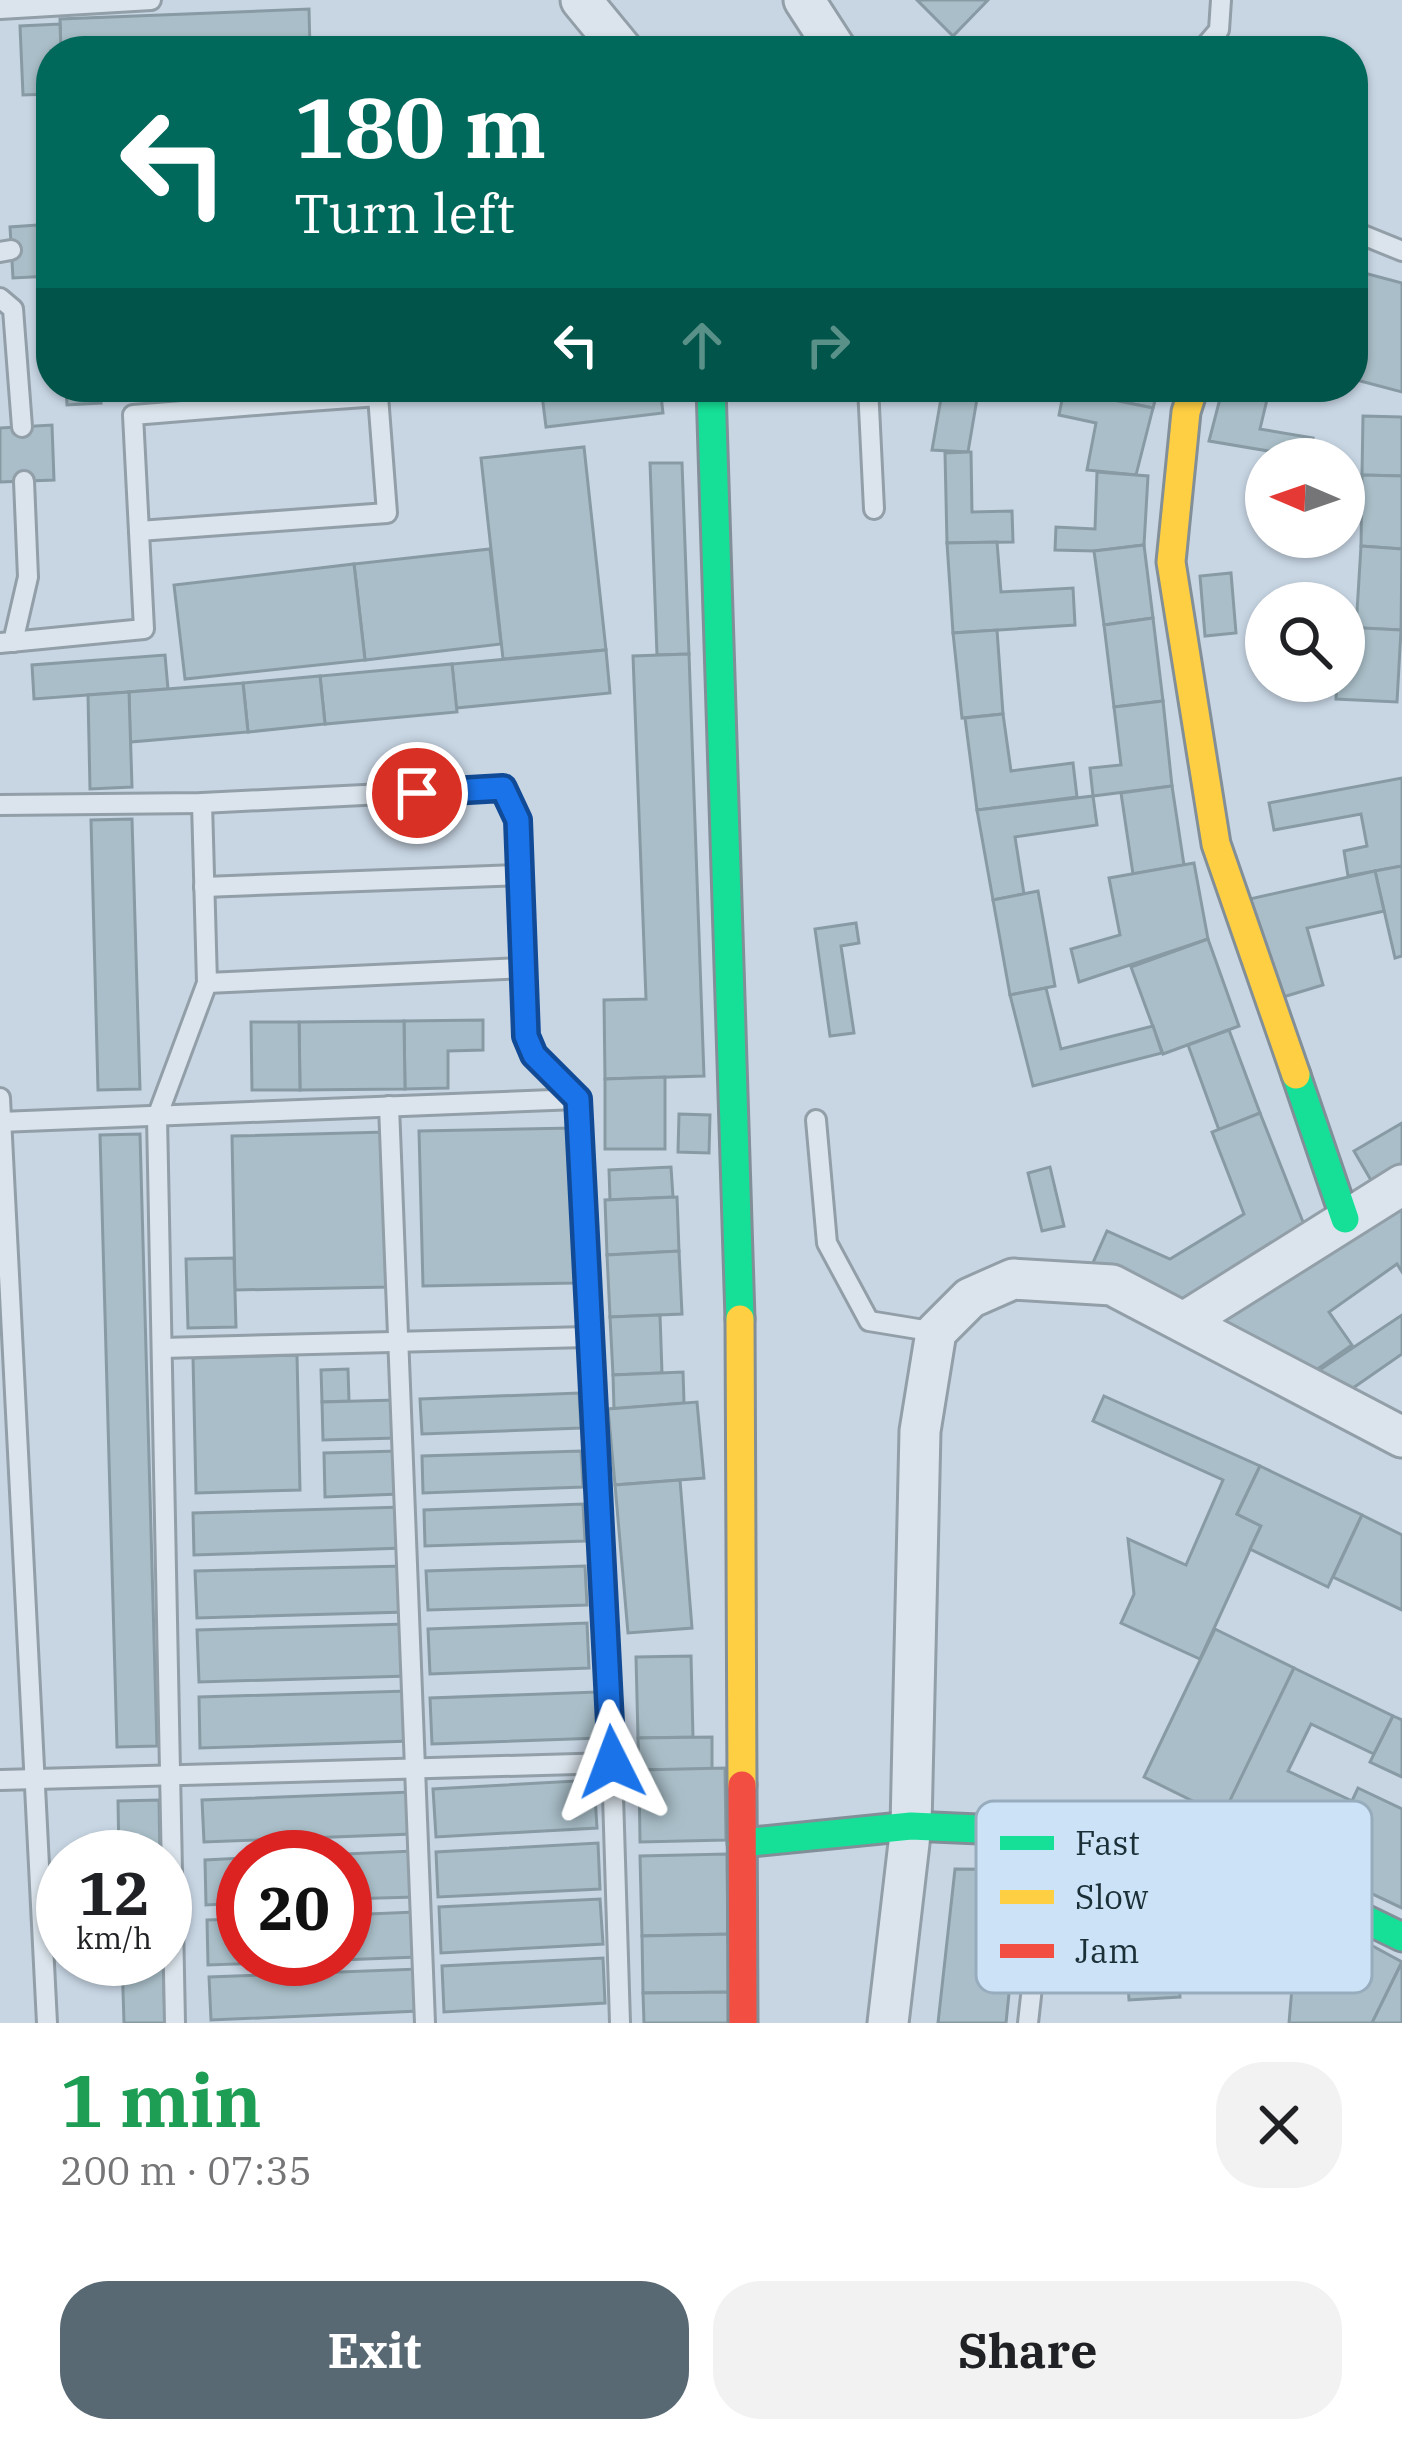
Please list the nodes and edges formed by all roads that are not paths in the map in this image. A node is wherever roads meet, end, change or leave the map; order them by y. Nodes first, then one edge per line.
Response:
1 (151, 0) edge
2 (580, 0) edge
3 (805, 0) edge
4 (1221, 0) edge
5 (0, 9) edge
6 (610, 36) edge
7 (828, 36) edge
8 (1215, 36) edge
9 (1368, 237) edge
10 (1402, 251) edge
11 (0, 298) edge
12 (229, 402) edge
13 (378, 402) edge
14 (711, 402) edge
15 (869, 402) edge
16 (1189, 402) edge
17 (22, 427) dead end
18 (24, 481) dead end
19 (874, 509) dead end
20 (139, 531) junction
21 (7, 643) edge
22 (202, 803) junction
23 (0, 805) edge
24 (520, 875) junction
25 (204, 887) junction
26 (523, 968) junction
27 (207, 983) junction
28 (0, 1098) edge
29 (578, 1099) junction
30 (389, 1106) junction
31 (157, 1117) junction
32 (816, 1120) dead end
33 (1, 1121) edge
34 (1402, 1185) edge
35 (1345, 1219) junction
36 (1184, 1322) junction
37 (936, 1331) junction
38 (587, 1337) junction
39 (398, 1342) junction
40 (162, 1348) junction
41 (1402, 1437) edge
42 (612, 1762) junction
43 (415, 1768) junction
44 (170, 1775) junction
45 (34, 1779) junction
46 (0, 1780) edge
47 (910, 1826) junction
48 (976, 1829) edge
49 (752, 1842) junction
50 (1372, 1922) edge
51 (1402, 1937) edge
52 (1031, 1993) edge
53 (46, 2023) edge
54 (175, 2023) edge
55 (425, 2023) edge
56 (620, 2023) edge
57 (743, 2023) edge
58 (888, 2023) edge
59 (1028, 2023) edge

1 - 5 lane
2 - 6 street
3 - 7 street
4 - 8 lane
9 - 10 lane
11 - 17 lane
12 - 20 lane
13 - 20 lane
14 - 49 street
15 - 19 lane
16 - 35 street
18 - 21 lane
20 - 21 lane
22 - 23 lane
22 - 24 lane
22 - 25 lane
24 - 25 lane
24 - 26 lane
25 - 27 lane
26 - 27 lane
26 - 29 lane
27 - 31 lane
28 - 33 lane
29 - 30 lane
29 - 38 lane
30 - 31 lane
30 - 39 lane
31 - 33 lane
31 - 40 lane
32 - 37 lane
33 - 45 lane
34 - 35 street
35 - 36 street
36 - 37 street
36 - 41 street
37 - 47 street
38 - 39 lane
38 - 42 lane
39 - 40 lane
39 - 43 lane
40 - 44 lane
42 - 43 lane
42 - 56 lane
43 - 44 lane
43 - 55 lane
44 - 45 lane
44 - 54 lane
45 - 46 lane
45 - 53 lane
47 - 48 street
47 - 49 street
47 - 58 street
49 - 57 street
50 - 51 street
52 - 59 lane

